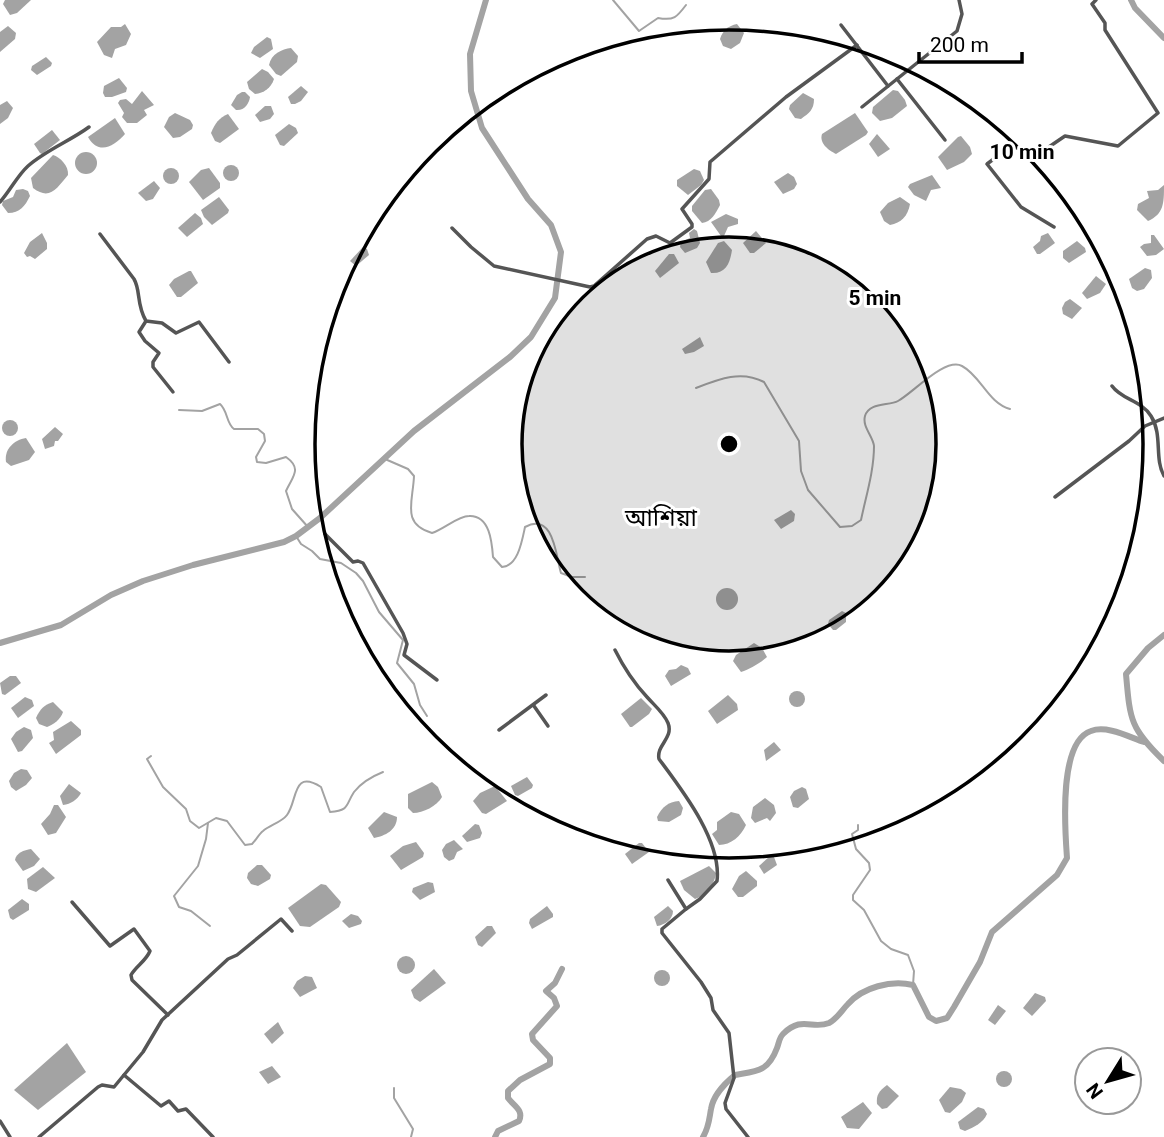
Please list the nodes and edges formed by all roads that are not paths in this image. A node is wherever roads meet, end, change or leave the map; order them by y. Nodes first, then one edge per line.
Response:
1 (959, 0) edge
2 (1096, 0) edge
3 (841, 24) dead end
4 (857, 45) junction
5 (897, 79) junction
6 (888, 86) junction
7 (862, 107) dead end
8 (89, 127) dead end
9 (945, 140) dead end
10 (0, 202) edge
11 (1054, 227) dead end
12 (452, 228) dead end
13 (100, 233) dead end
14 (146, 321) junction
15 (229, 362) dead end
16 (1112, 386) dead end
17 (173, 393) dead end
18 (1164, 418) edge
19 (1154, 423) junction
20 (1164, 475) edge
21 (1055, 497) dead end
22 (325, 534) dead end
23 (615, 650) dead end
24 (437, 680) dead end
25 (546, 695) dead end
26 (534, 706) junction
27 (548, 726) dead end
28 (499, 730) dead end
29 (668, 880) dead end
30 (72, 902) dead end
31 (686, 909) junction
32 (292, 931) dead end
33 (168, 1015) junction
34 (124, 1076) junction
35 (0, 1121) edge
36 (10, 1137) edge
37 (39, 1137) edge
38 (213, 1137) edge
39 (748, 1137) edge

1 - 5 street
2 - 11 street
3 - 4 street
4 - 6 street
4 - 12 street
5 - 6 street
5 - 9 street
6 - 7 street
8 - 10 street
13 - 14 street
14 - 15 street
14 - 17 street
16 - 19 street
18 - 19 street
19 - 20 street
19 - 21 street
22 - 24 street
23 - 31 street
25 - 26 street
26 - 27 street
26 - 28 street
29 - 31 street
30 - 33 street
31 - 39 street
32 - 33 street
33 - 34 street
34 - 37 street
34 - 38 street
35 - 36 street

